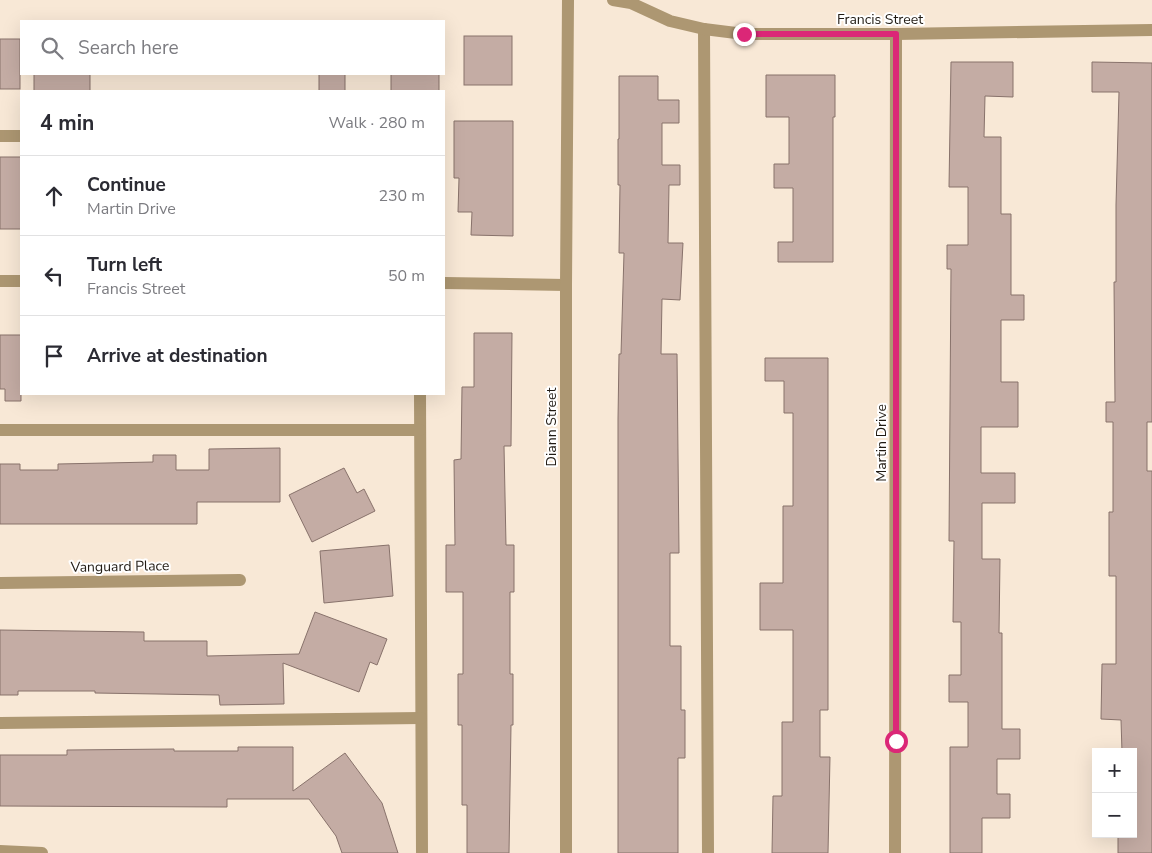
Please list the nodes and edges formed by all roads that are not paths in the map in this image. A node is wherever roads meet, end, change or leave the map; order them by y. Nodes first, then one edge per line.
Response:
1 (568, 0) edge
2 (613, 0) edge
3 (704, 29) junction
4 (1152, 30) edge
5 (896, 34) junction
6 (0, 136) edge
7 (20, 136) edge
8 (0, 281) edge
9 (20, 281) edge
10 (445, 284) edge
11 (566, 285) junction
12 (420, 395) edge
13 (0, 430) edge
14 (420, 430) junction
15 (240, 580) dead end
16 (0, 583) edge
17 (421, 718) junction
18 (0, 723) edge
19 (0, 852) edge
20 (42, 853) edge
21 (422, 853) edge
22 (566, 853) edge
23 (708, 853) edge
24 (895, 853) edge

1 - 11 street, Diann Street
2 - 3 street, Francis Street
3 - 5 street, Francis Street
3 - 23 street
4 - 5 street, Francis Street
5 - 24 street, Martin Drive
6 - 7 street
8 - 9 street
10 - 11 street
11 - 22 street, Diann Street
12 - 14 street
13 - 14 street
14 - 17 street
15 - 16 street, Vanguard Place
17 - 18 street
17 - 21 street
19 - 20 street

